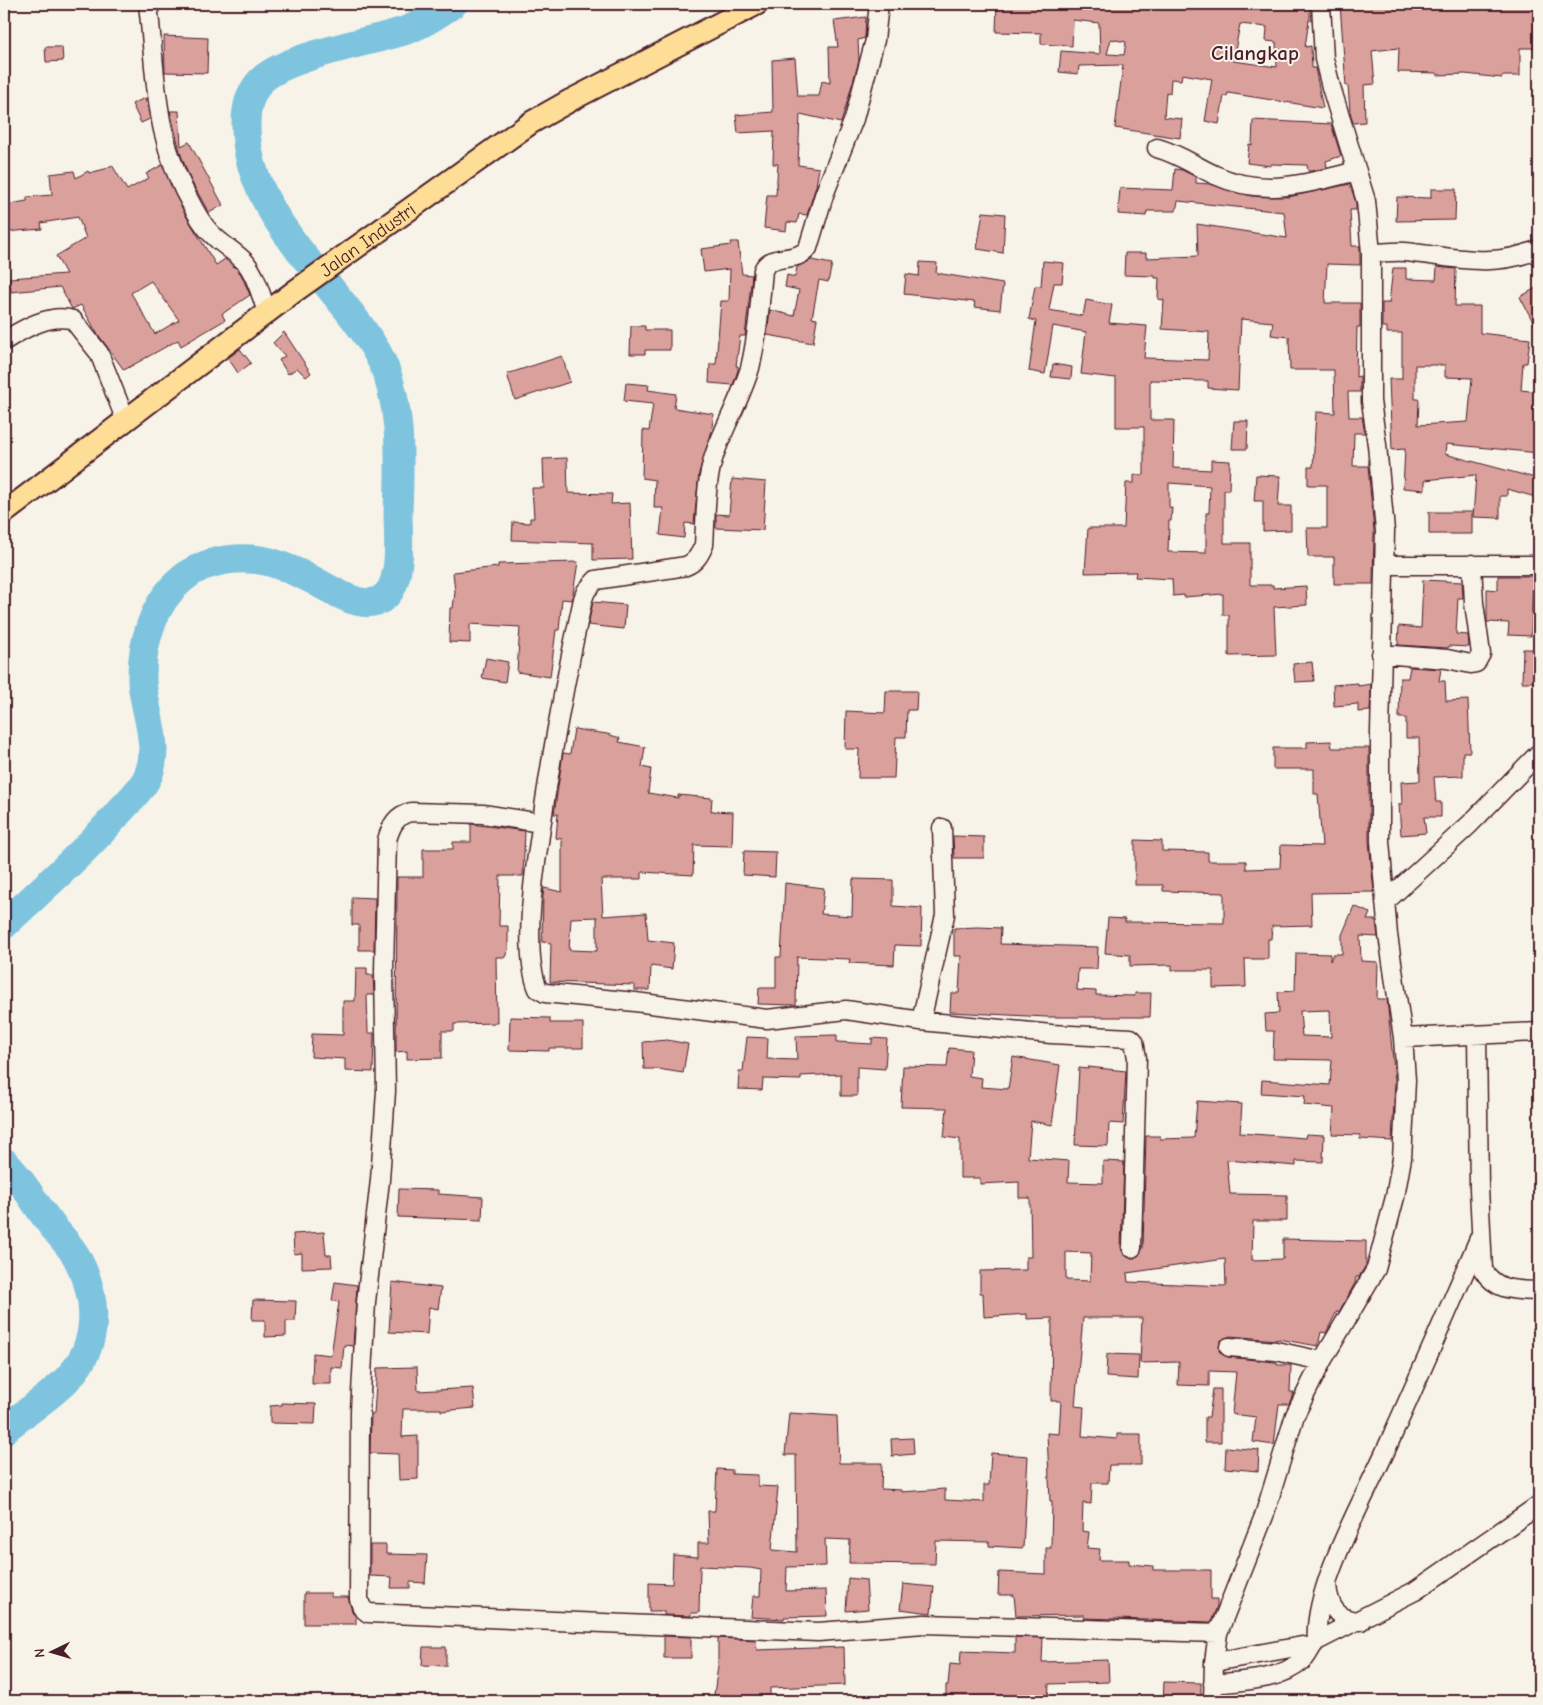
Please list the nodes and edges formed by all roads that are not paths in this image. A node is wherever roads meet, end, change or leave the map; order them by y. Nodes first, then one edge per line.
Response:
1 (148, 4) edge
2 (757, 4) edge
3 (879, 4) edge
4 (1321, 4) edge
5 (1157, 148) dead end
6 (1357, 171) junction
7 (1539, 249) edge
8 (1370, 253) junction
9 (267, 312) junction
10 (4, 341) edge
11 (126, 420) junction
12 (4, 513) edge
13 (1472, 564) junction
14 (1384, 565) junction
15 (1537, 565) dead end
16 (1381, 654) junction
17 (1539, 753) edge
18 (541, 823) junction
19 (942, 828) dead end
20 (1386, 902) junction
21 (921, 1021) junction
22 (1539, 1032) edge
23 (1477, 1036) junction
24 (1403, 1038) junction
25 (1481, 1234) junction
26 (1132, 1248) dead end
27 (1539, 1291) edge
28 (1229, 1347) dead end
29 (1322, 1362) junction
30 (1539, 1505) edge
31 (1327, 1584) junction
32 (1361, 1621) junction
33 (1218, 1632) junction
34 (1313, 1645) junction
35 (1214, 1662) junction
36 (1213, 1693) edge

1 - 9 street
2 - 9 main road, Jalan Industri
3 - 18 street
4 - 6 street
5 - 6 street
6 - 8 street
7 - 8 street
8 - 14 street
9 - 11 main road, Jalan Industri
10 - 11 street
11 - 12 main road, Jalan Industri
13 - 14 street
13 - 15 street
13 - 16 street
14 - 16 street
16 - 20 street
17 - 20 street
18 - 21 street
18 - 33 street
19 - 21 street
20 - 24 street
21 - 26 street
22 - 23 street
23 - 24 street
23 - 25 street
24 - 29 street
25 - 27 street
25 - 31 street
28 - 29 street
29 - 33 street
30 - 32 street
31 - 32 street
31 - 34 street
32 - 34 street
33 - 35 street
34 - 35 street
34 - 36 street
35 - 36 street

